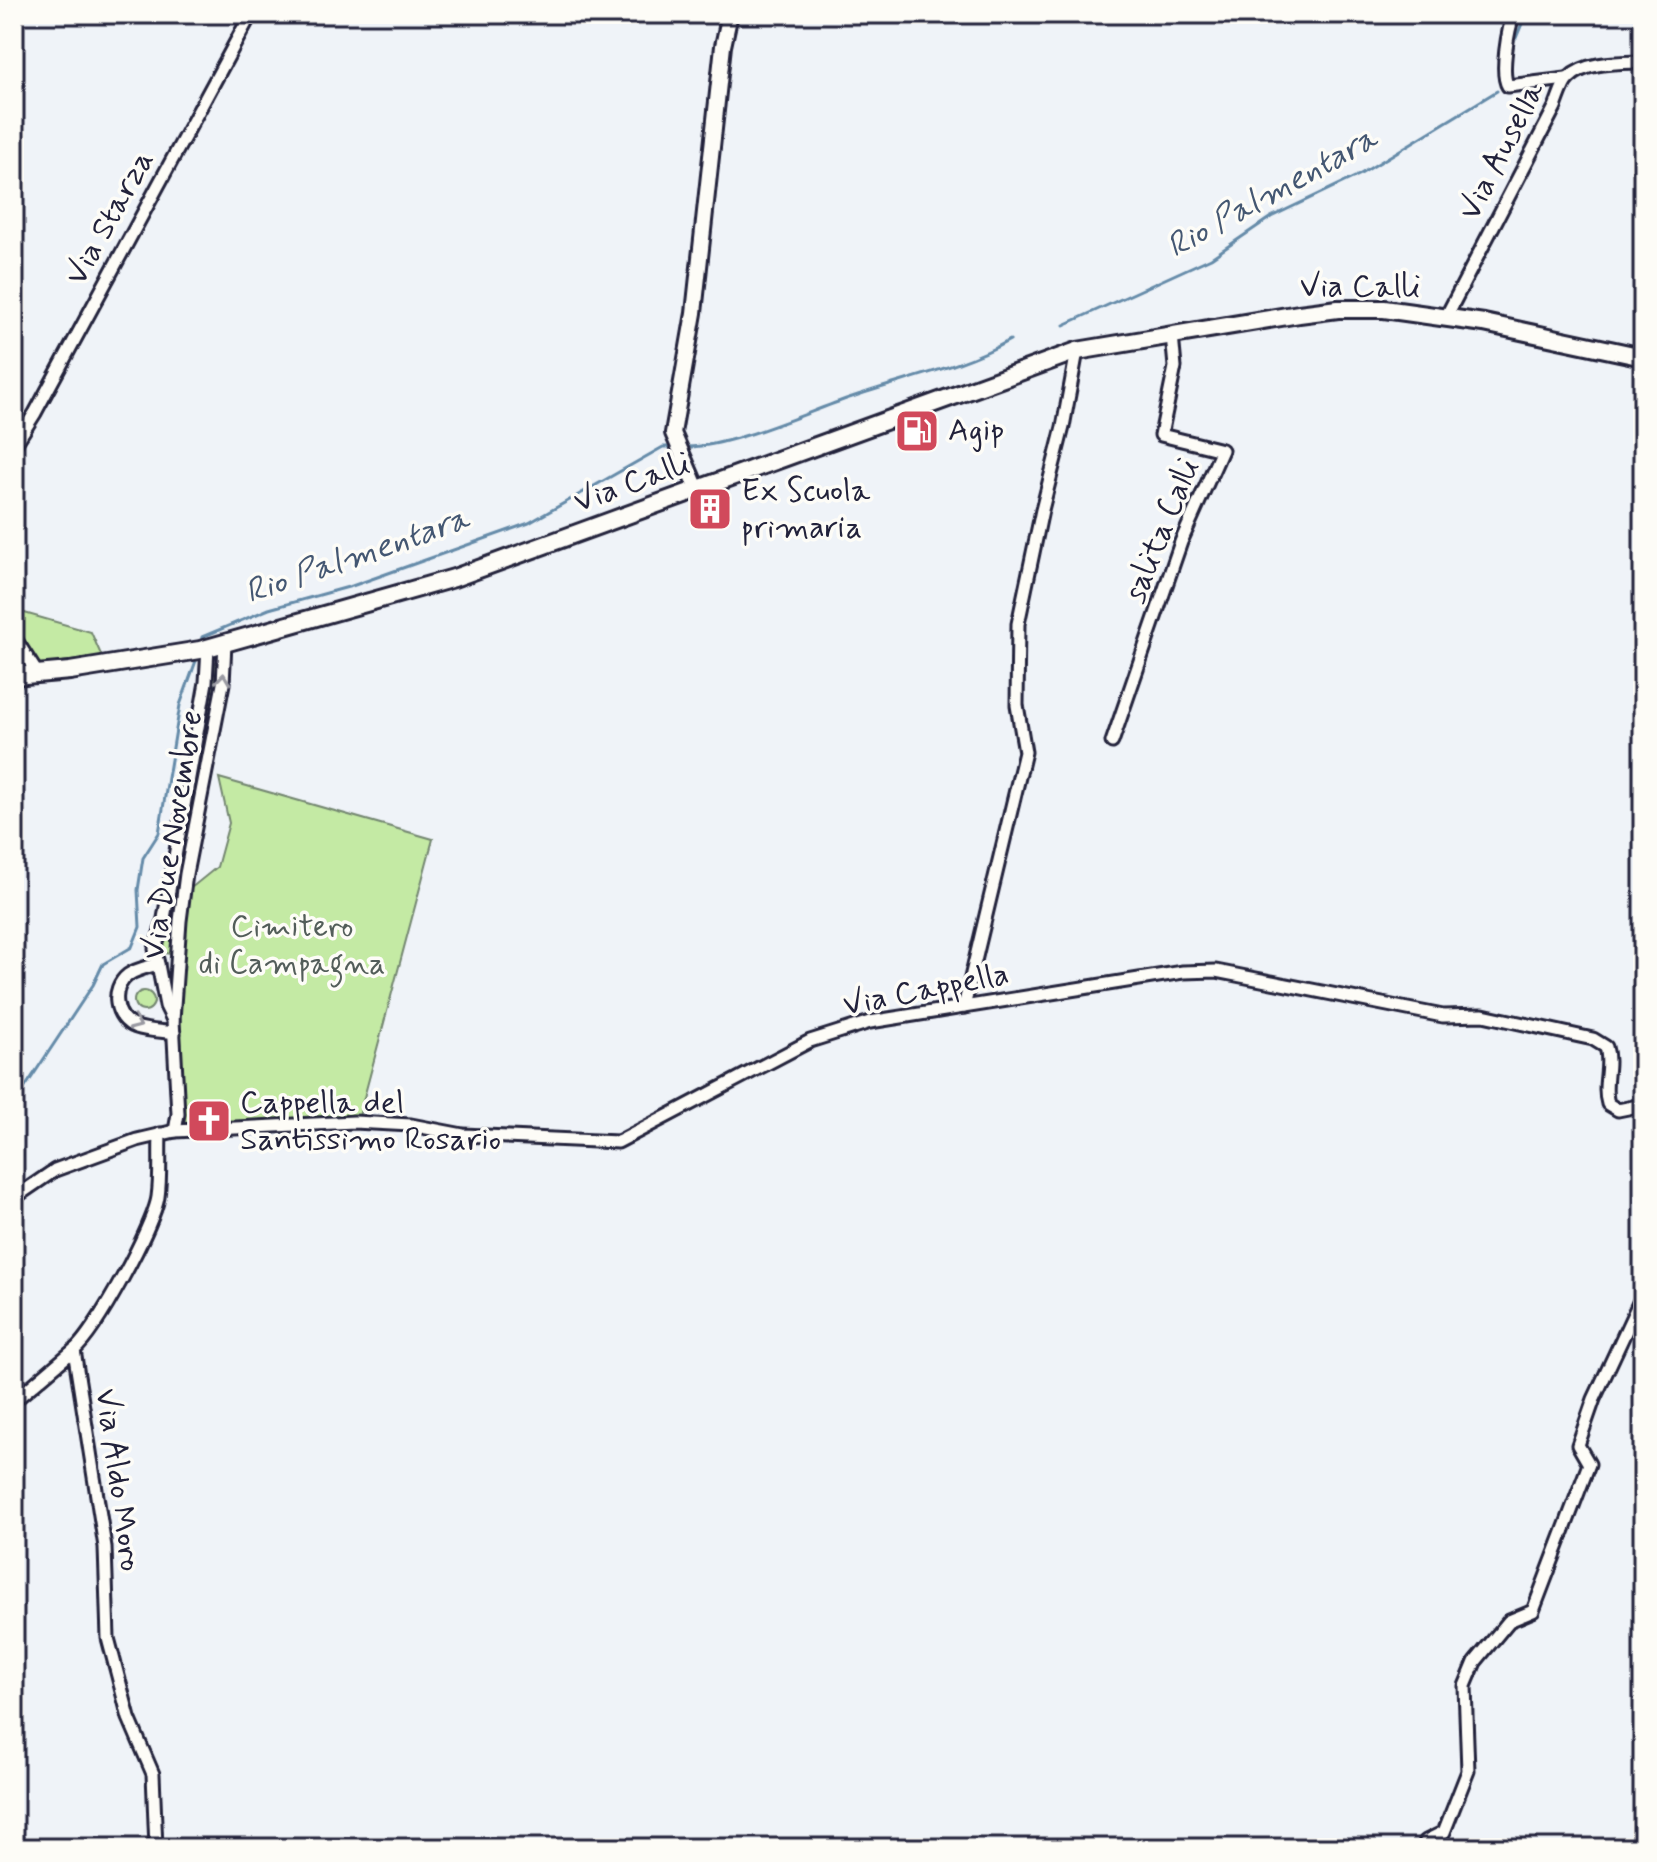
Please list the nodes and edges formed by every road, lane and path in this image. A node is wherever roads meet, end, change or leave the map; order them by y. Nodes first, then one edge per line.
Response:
1 (251, 14) edge
2 (730, 14) edge
3 (1511, 16) edge
4 (1643, 62) edge
5 (1566, 79) junction
6 (1446, 317) junction
7 (1172, 335) junction
8 (1077, 351) junction
9 (1643, 357) edge
10 (14, 446) edge
11 (697, 489) junction
12 (14, 637) edge
13 (211, 647) junction
14 (37, 673) junction
15 (14, 676) edge
16 (1112, 742) dead end
17 (158, 964) junction
18 (964, 1007) junction
19 (173, 1027) junction
20 (1643, 1105) edge
21 (175, 1131) junction
22 (160, 1134) junction
23 (14, 1198) edge
24 (1643, 1294) edge
25 (74, 1350) junction
26 (14, 1401) edge
27 (156, 1848) edge
28 (1423, 1848) edge

1 - 10 street, Via Starza
2 - 11 street
3 - 5 street
4 - 5 street, Via Ausella
5 - 6 street, Via Ausella
6 - 7 main road, Via Calli
6 - 9 main road, Via Calli
7 - 8 main road, Via Calli
7 - 16 street, salita Calli
8 - 11 main road, Via Calli
8 - 18 street
11 - 13 main road, Via Calli
12 - 14 street
13 - 14 main road, Via Calli
13 - 17 street, Via Due Novembre
19 -> 13 street, Via Due Novembre
14 - 15 main road, Via Calli
17 - 19 street, Via Due Novembre
17 -> 19 street
18 - 20 street, Via Cappella
18 - 21 street, Via Cappella
19 - 21 street, Via Due Novembre
21 - 22 street, Via Cappella
22 - 23 street, Via Cappella
22 - 25 street, Via Aldo Moro
24 - 28 street
25 - 26 street
25 - 27 street, Via Aldo Moro

